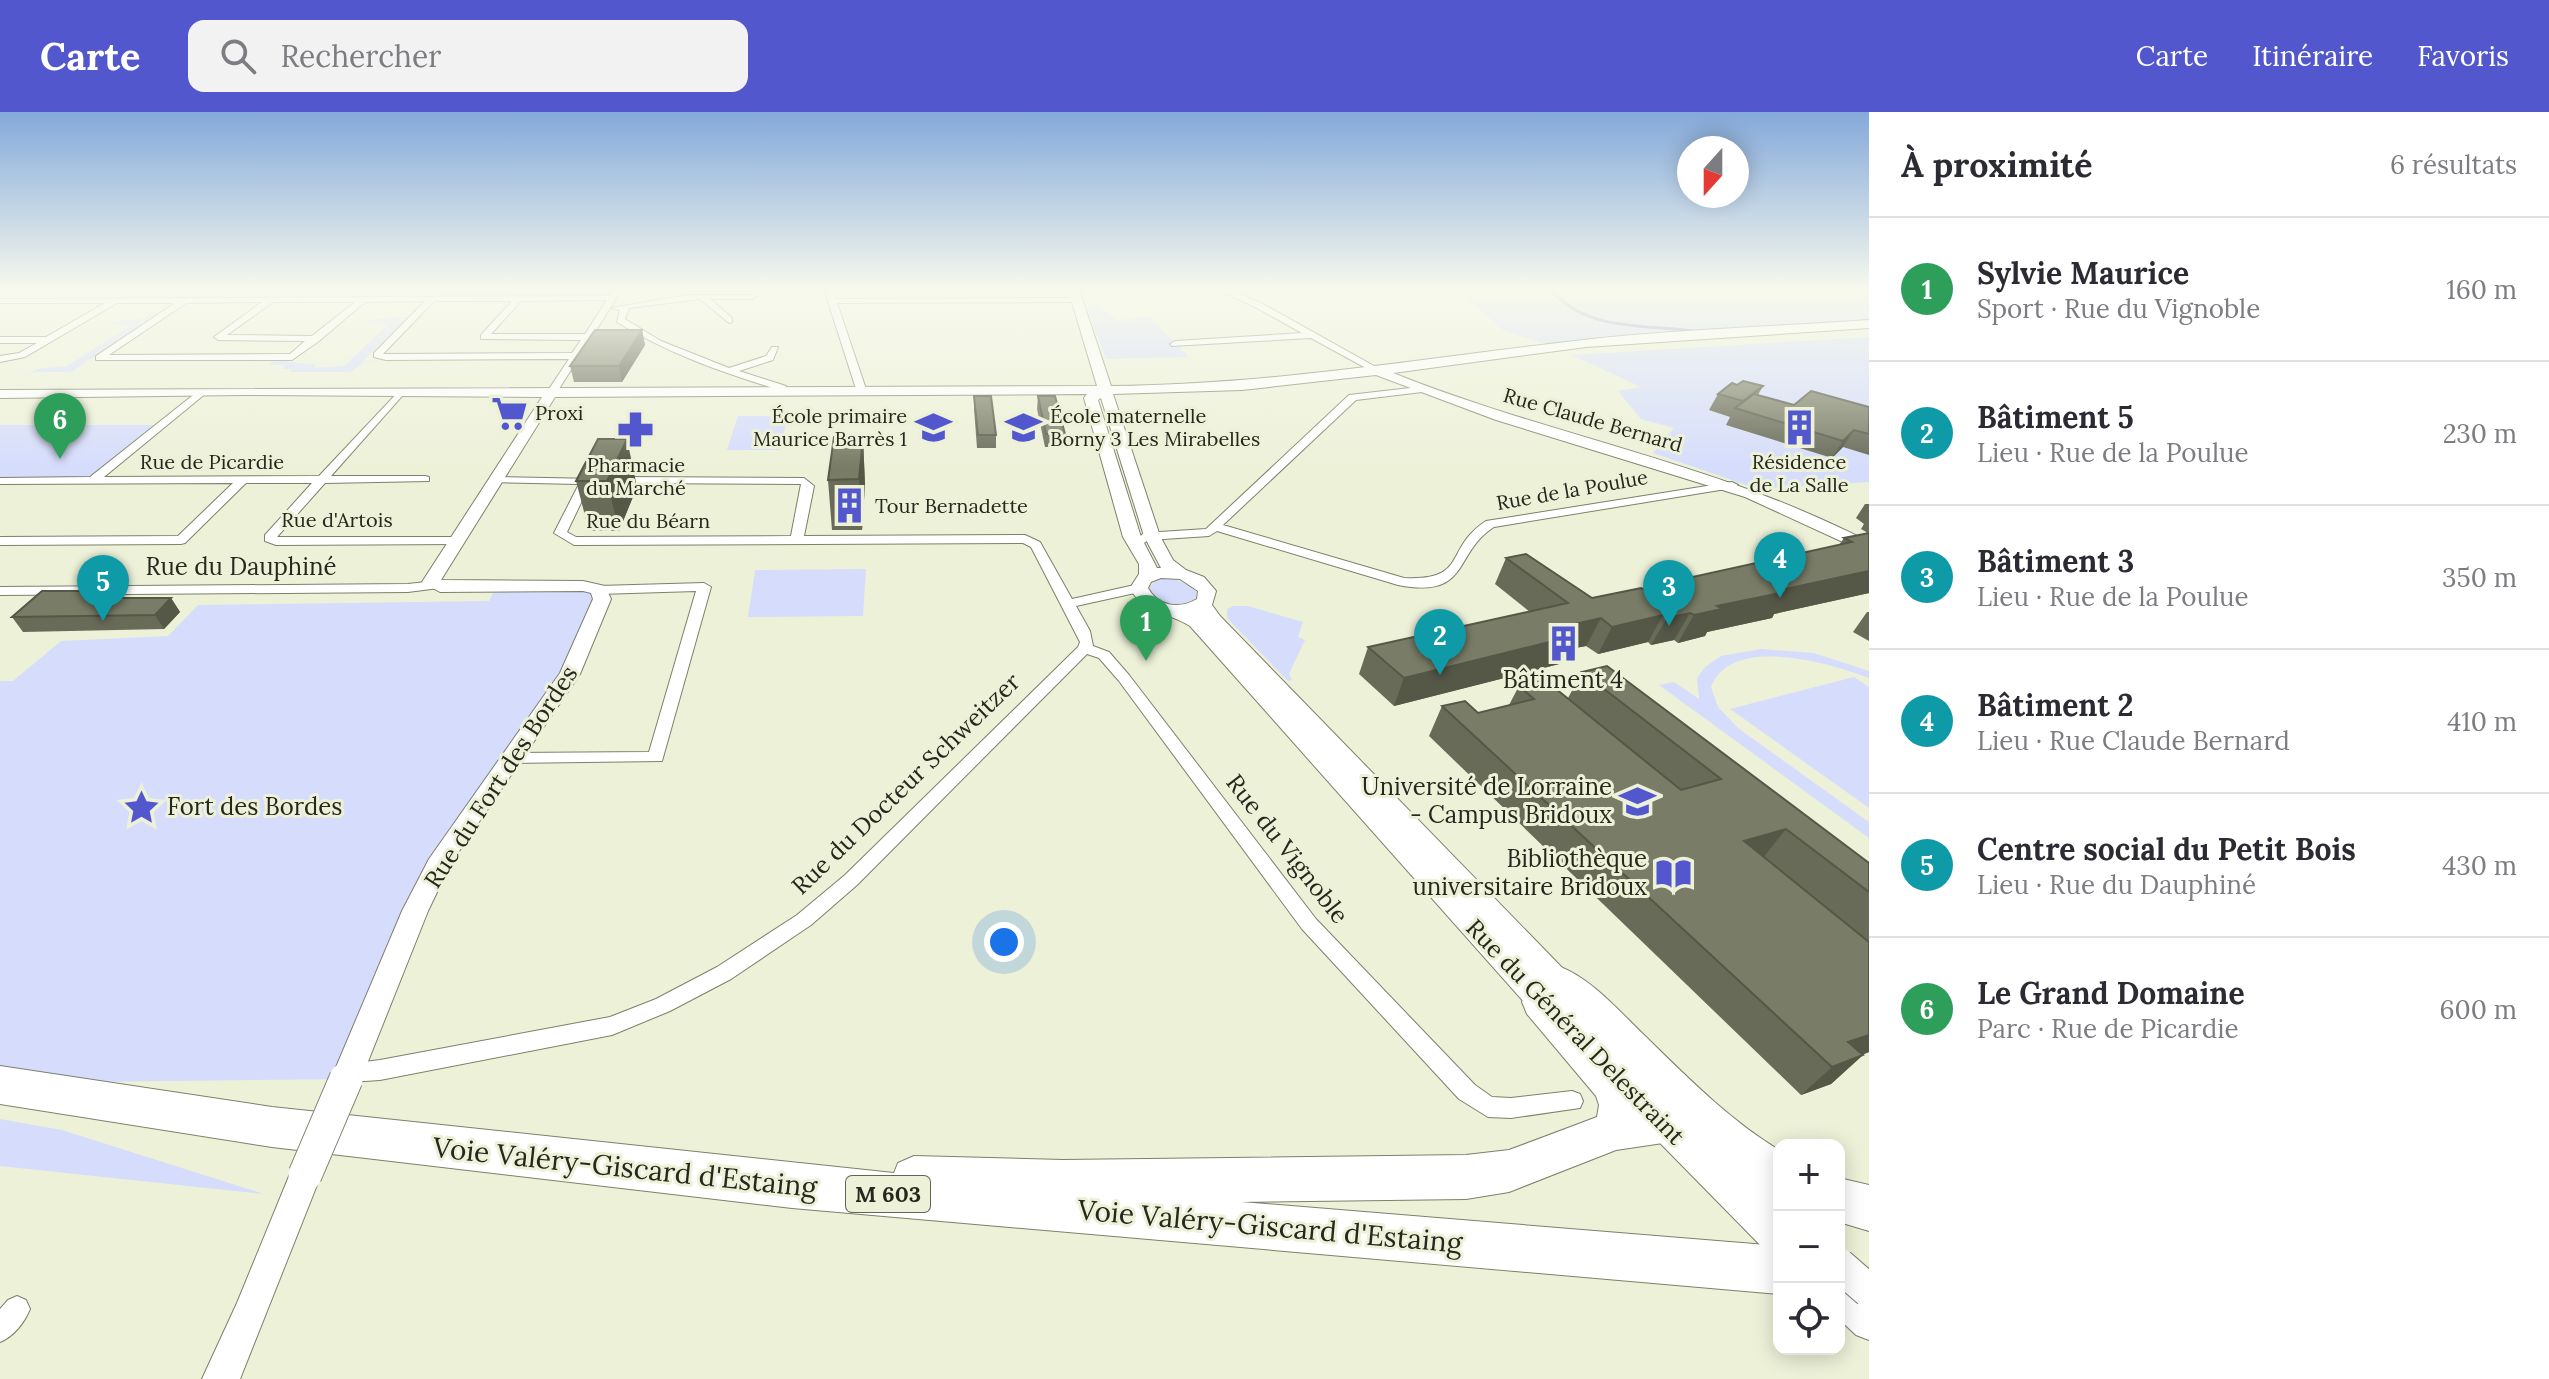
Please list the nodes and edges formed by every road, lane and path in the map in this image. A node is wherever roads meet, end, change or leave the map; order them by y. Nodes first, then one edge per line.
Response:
1 (35, 348) edge
2 (113, 348) edge
3 (305, 348) edge
4 (385, 348) edge
5 (580, 348) edge
6 (672, 348) edge
7 (848, 348) edge
8 (1092, 348) edge
9 (1335, 348) edge
10 (1548, 348) edge
11 (775, 349) dead end
12 (575, 356) junction
13 (0, 359) edge
14 (728, 371) junction
15 (1378, 371) junction
16 (1419, 390) junction
17 (1105, 391) junction
18 (139, 392) junction
19 (280, 392) junction
20 (552, 392) junction
21 (862, 392) junction
22 (400, 393) junction
23 (785, 393) junction
24 (0, 394) edge
25 (200, 394) junction
26 (1114, 474) junction
27 (1132, 475) junction
28 (320, 479) junction
29 (425, 479) dead end
30 (243, 480) junction
31 (495, 480) junction
32 (0, 481) edge
33 (92, 481) junction
34 (586, 481) junction
35 (1732, 485) junction
36 (1215, 527) junction
37 (1152, 536) junction
38 (797, 538) junction
39 (0, 541) edge
40 (457, 541) junction
41 (1136, 545) junction
42 (1869, 549) edge
43 (1180, 574) junction
44 (1144, 582) junction
45 (434, 585) junction
46 (599, 590) junction
47 (0, 591) edge
48 (1100, 598) junction
49 (1068, 604) junction
50 (1152, 604) junction
51 (1202, 604) junction
52 (1178, 610) junction
53 (1085, 648) junction
54 (511, 759) junction
55 (1550, 992) junction
56 (348, 1075) junction
57 (0, 1085) edge
58 (1572, 1101) dead end
59 (1680, 1127) junction
60 (1616, 1130) junction
61 (1773, 1170) edge
62 (792, 1186) junction
63 (1845, 1202) edge
64 (1773, 1204) edge
65 (1869, 1210) edge
66 (1845, 1211) edge
67 (1773, 1233) edge
68 (1773, 1269) edge
69 (1845, 1270) edge
70 (1845, 1275) edge
71 (1869, 1277) edge
72 (1869, 1291) edge
73 (1845, 1300) edge
74 (17, 1309) dead end
75 (1869, 1322) edge
76 (0, 1329) edge
77 (221, 1379) edge

1 - 13 street
2 - 3 street
4 - 12 street
5 - 12 street
6 - 14 street
7 - 21 street
8 - 17 street
9 - 15 street, Rue Claude Bernard
10 - 15 street
11 - 14 street
12 - 20 street
14 - 23 street
15 - 16 street, Rue Claude Bernard
15 - 17 street
16 - 35 street, Rue Claude Bernard
16 - 36 street
17 - 21 street
17 - 26 street
17 - 27 street
18 - 19 street
18 - 24 street
18 - 25 street
19 - 22 street
19 - 25 street
20 - 22 street
20 - 23 street
20 - 31 street
21 - 23 street
22 - 28 street, Rue d'Artois
25 - 33 street
26 - 27 street
26 - 41 street
27 - 37 street
28 - 29 street, Rue de Picardie
28 - 30 street, Rue de Picardie
28 - 40 street, Rue d'Artois
30 - 33 street, Rue de Picardie
30 - 39 street
31 - 34 street
31 - 40 street
32 - 33 street, Rue de Picardie
34 - 38 street
34 - 38 street, Rue du Béarn
35 - 36 street, Rue de la Poulue
35 - 42 street, Rue Claude Bernard
36 - 37 street
37 - 41 street
37 - 43 street
38 - 49 street, Rue du Béarn
40 - 45 street
41 - 44 street
43 - 44 street
43 - 51 street, Rue du Général Delestraint
44 - 48 street
44 - 50 street
45 - 46 street
45 - 47 street, Rue du Dauphiné
46 - 54 street, Rue du Fort des Bordes
46 - 54 street
48 - 49 street
48 - 50 street
49 - 53 street
50 - 52 street
51 - 52 street
51 - 55 street, Rue du Général Delestraint
52 - 55 street, Rue du Général Delestraint
53 - 56 street, Rue du Docteur Schweitzer
53 - 58 street, Rue du Vignoble
54 - 56 street, Rue du Fort des Bordes
55 - 59 street, Rue du Général Delestraint
55 - 60 highway
55 - 61 highway
56 - 77 street, Rue du Fort des Bordes, bridge
57 - 62 highway, Voie Valéry-Giscard d'Estaing / M 603
59 - 60 highway
59 - 64 street, Rue du Général Delestraint
59 - 67 street, Rue du Général Delestraint
60 - 62 highway
62 - 68 highway, Voie Valéry-Giscard d'Estaing / M 603
63 - 65 highway
65 - 66 highway
69 - 72 street, bridge
70 - 71 highway
73 - 75 street
74 - 76 street

